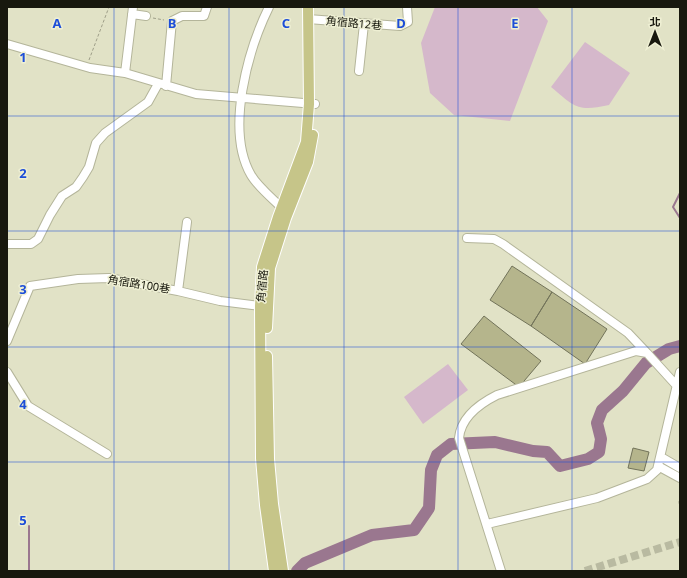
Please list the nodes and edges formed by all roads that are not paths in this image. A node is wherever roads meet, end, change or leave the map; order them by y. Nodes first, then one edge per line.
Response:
1 (207, 7) edge
2 (269, 7) edge
3 (308, 7) edge
4 (315, 7) edge
5 (407, 7) edge
6 (133, 11) edge
7 (146, 16) road end
8 (312, 19) junction
9 (364, 24) junction
10 (7, 44) edge
11 (359, 71) dead end
12 (125, 73) junction
13 (162, 85) junction
14 (240, 98) junction
15 (312, 104) junction
16 (285, 210) junction
17 (188, 222) dead end
18 (467, 238) dead end
19 (7, 244) edge
20 (178, 290) junction
21 (260, 306) junction
22 (7, 341) edge
23 (647, 353) junction
24 (7, 372) edge
25 (680, 372) edge
26 (677, 386) junction
27 (107, 454) dead end
28 (661, 457) junction
29 (658, 466) junction
30 (680, 468) edge
31 (680, 478) edge
32 (487, 524) junction
33 (278, 570) edge
34 (501, 571) edge

1 - 13 street
2 - 14 street
3 - 8 main road, 角宿路
4 - 8 main road, 角宿路
5 - 9 street, 角宿路12巷
6 - 7 street
6 - 12 street
8 - 9 street, 角宿路12巷
8 - 15 main road, 角宿路
9 - 11 street
10 - 12 street
12 - 13 street
13 - 14 street
13 - 19 street
14 - 15 street
14 - 16 street
15 - 16 main road, 角宿路
16 - 21 main road, 角宿路
16 - 33 main road, 角宿路
17 - 20 street
18 - 23 street
20 - 21 street, 角宿路100巷
20 - 22 street, 角宿路100巷
21 - 33 main road, 角宿路
23 - 26 street
23 - 32 street
24 - 27 street
25 - 26 street
26 - 28 street
28 - 29 street
28 - 30 street
29 - 31 street
29 - 32 street
32 - 34 street

